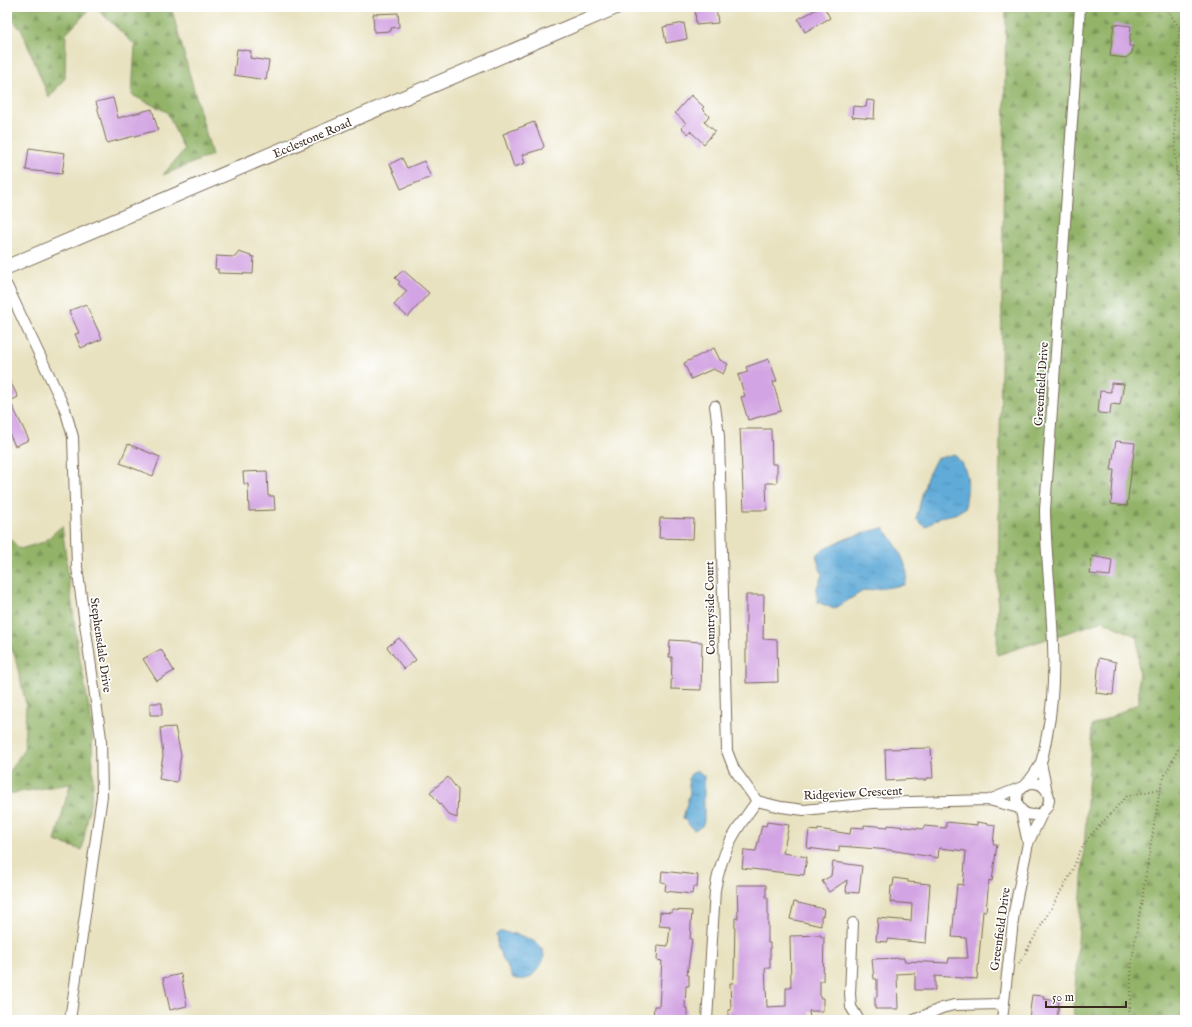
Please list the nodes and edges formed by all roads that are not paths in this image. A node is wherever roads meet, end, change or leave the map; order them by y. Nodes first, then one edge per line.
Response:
1 (616, 7) edge
2 (1080, 7) edge
3 (7, 267) edge
4 (7, 286) edge
5 (715, 406) dead end
6 (1041, 762) junction
7 (1024, 786) junction
8 (1047, 793) junction
9 (989, 800) junction
10 (758, 801) junction
11 (1020, 809) junction
12 (1043, 812) junction
13 (1028, 843) junction
14 (852, 923) dead end
15 (1003, 1004) junction
16 (70, 1020) edge
17 (707, 1020) edge
18 (859, 1020) edge
19 (914, 1020) edge
20 (1002, 1020) edge

1 - 3 main road, Ecclestone Road
2 - 6 street, Greenfield Drive
4 - 16 street, Stephensdale Drive
5 - 10 street, Countryside Court
6 - 7 street, Greenfield Drive
6 - 8 street, Greenfield Drive
7 - 8 street
7 - 9 street, Ridgeview Crescent
7 - 11 street
8 - 12 street
9 - 10 street, Ridgeview Crescent
9 - 11 street, Ridgeview Crescent
10 - 17 street
11 - 12 street
11 - 13 street, Greenfield Drive
12 - 13 street, Greenfield Drive
13 - 15 street, Greenfield Drive
14 - 18 street
15 - 19 street
15 - 20 street, Greenfield Drive

